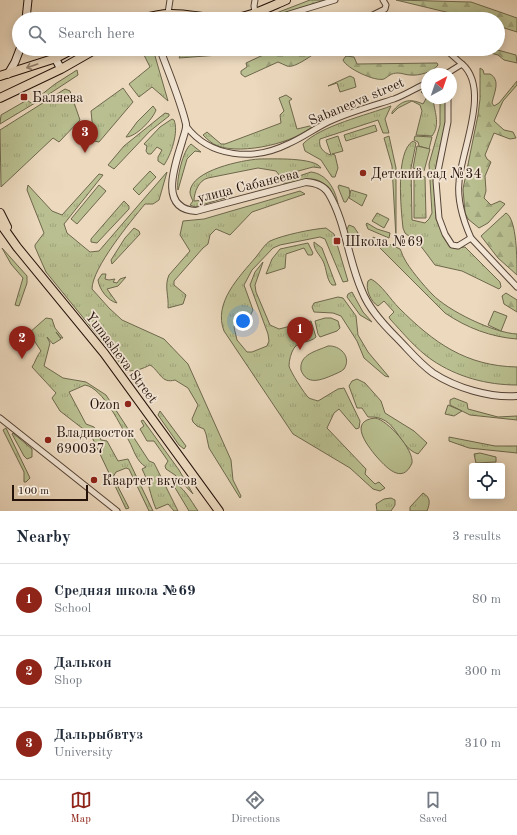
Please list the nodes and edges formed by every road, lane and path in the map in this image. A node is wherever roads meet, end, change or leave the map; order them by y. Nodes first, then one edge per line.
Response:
1 (28, 0) edge
2 (170, 0) edge
3 (256, 0) edge
4 (286, 0) edge
5 (335, 0) edge
6 (384, 0) edge
7 (29, 12) edge
8 (168, 12) edge
9 (255, 12) joint
10 (296, 12) edge
11 (379, 12) edge
12 (17, 56) edge
13 (60, 56) edge
14 (84, 56) edge
15 (162, 56) edge
16 (453, 56) edge
17 (56, 58) junction
18 (462, 64) junction
19 (456, 68) edge
20 (61, 69) junction
21 (4, 75) edge
22 (421, 86) edge
23 (0, 98) edge
24 (448, 104) edge
25 (186, 126) junction
26 (0, 212) edge
27 (0, 223) edge
28 (0, 231) edge
29 (471, 238) junction
30 (17, 247) junction
31 (517, 287) edge
32 (517, 396) edge
33 (0, 418) edge
34 (117, 511) edge
35 (218, 511) edge

1 - 7 main road
2 - 8 street
3 - 9 street
4 - 9 main road
5 - 10 street
6 - 11 street
12 - 21 main road
13 - 17 main road
14 - 20 main road
15 - 25 street
16 - 18 street
17 - 20 main road
17 -> 21 main road
18 - 19 street
18 - 29 street
20 - 23 main road
22 - 25 street, Sabaneeva street
24 - 29 street
25 - 32 street, улица Сабанеева
26 - 30 main road
27 - 30 main road, Yumasheva Street
28 - 30 main road
29 - 31 street
30 - 35 main road, Yumasheva Street
33 - 34 street

